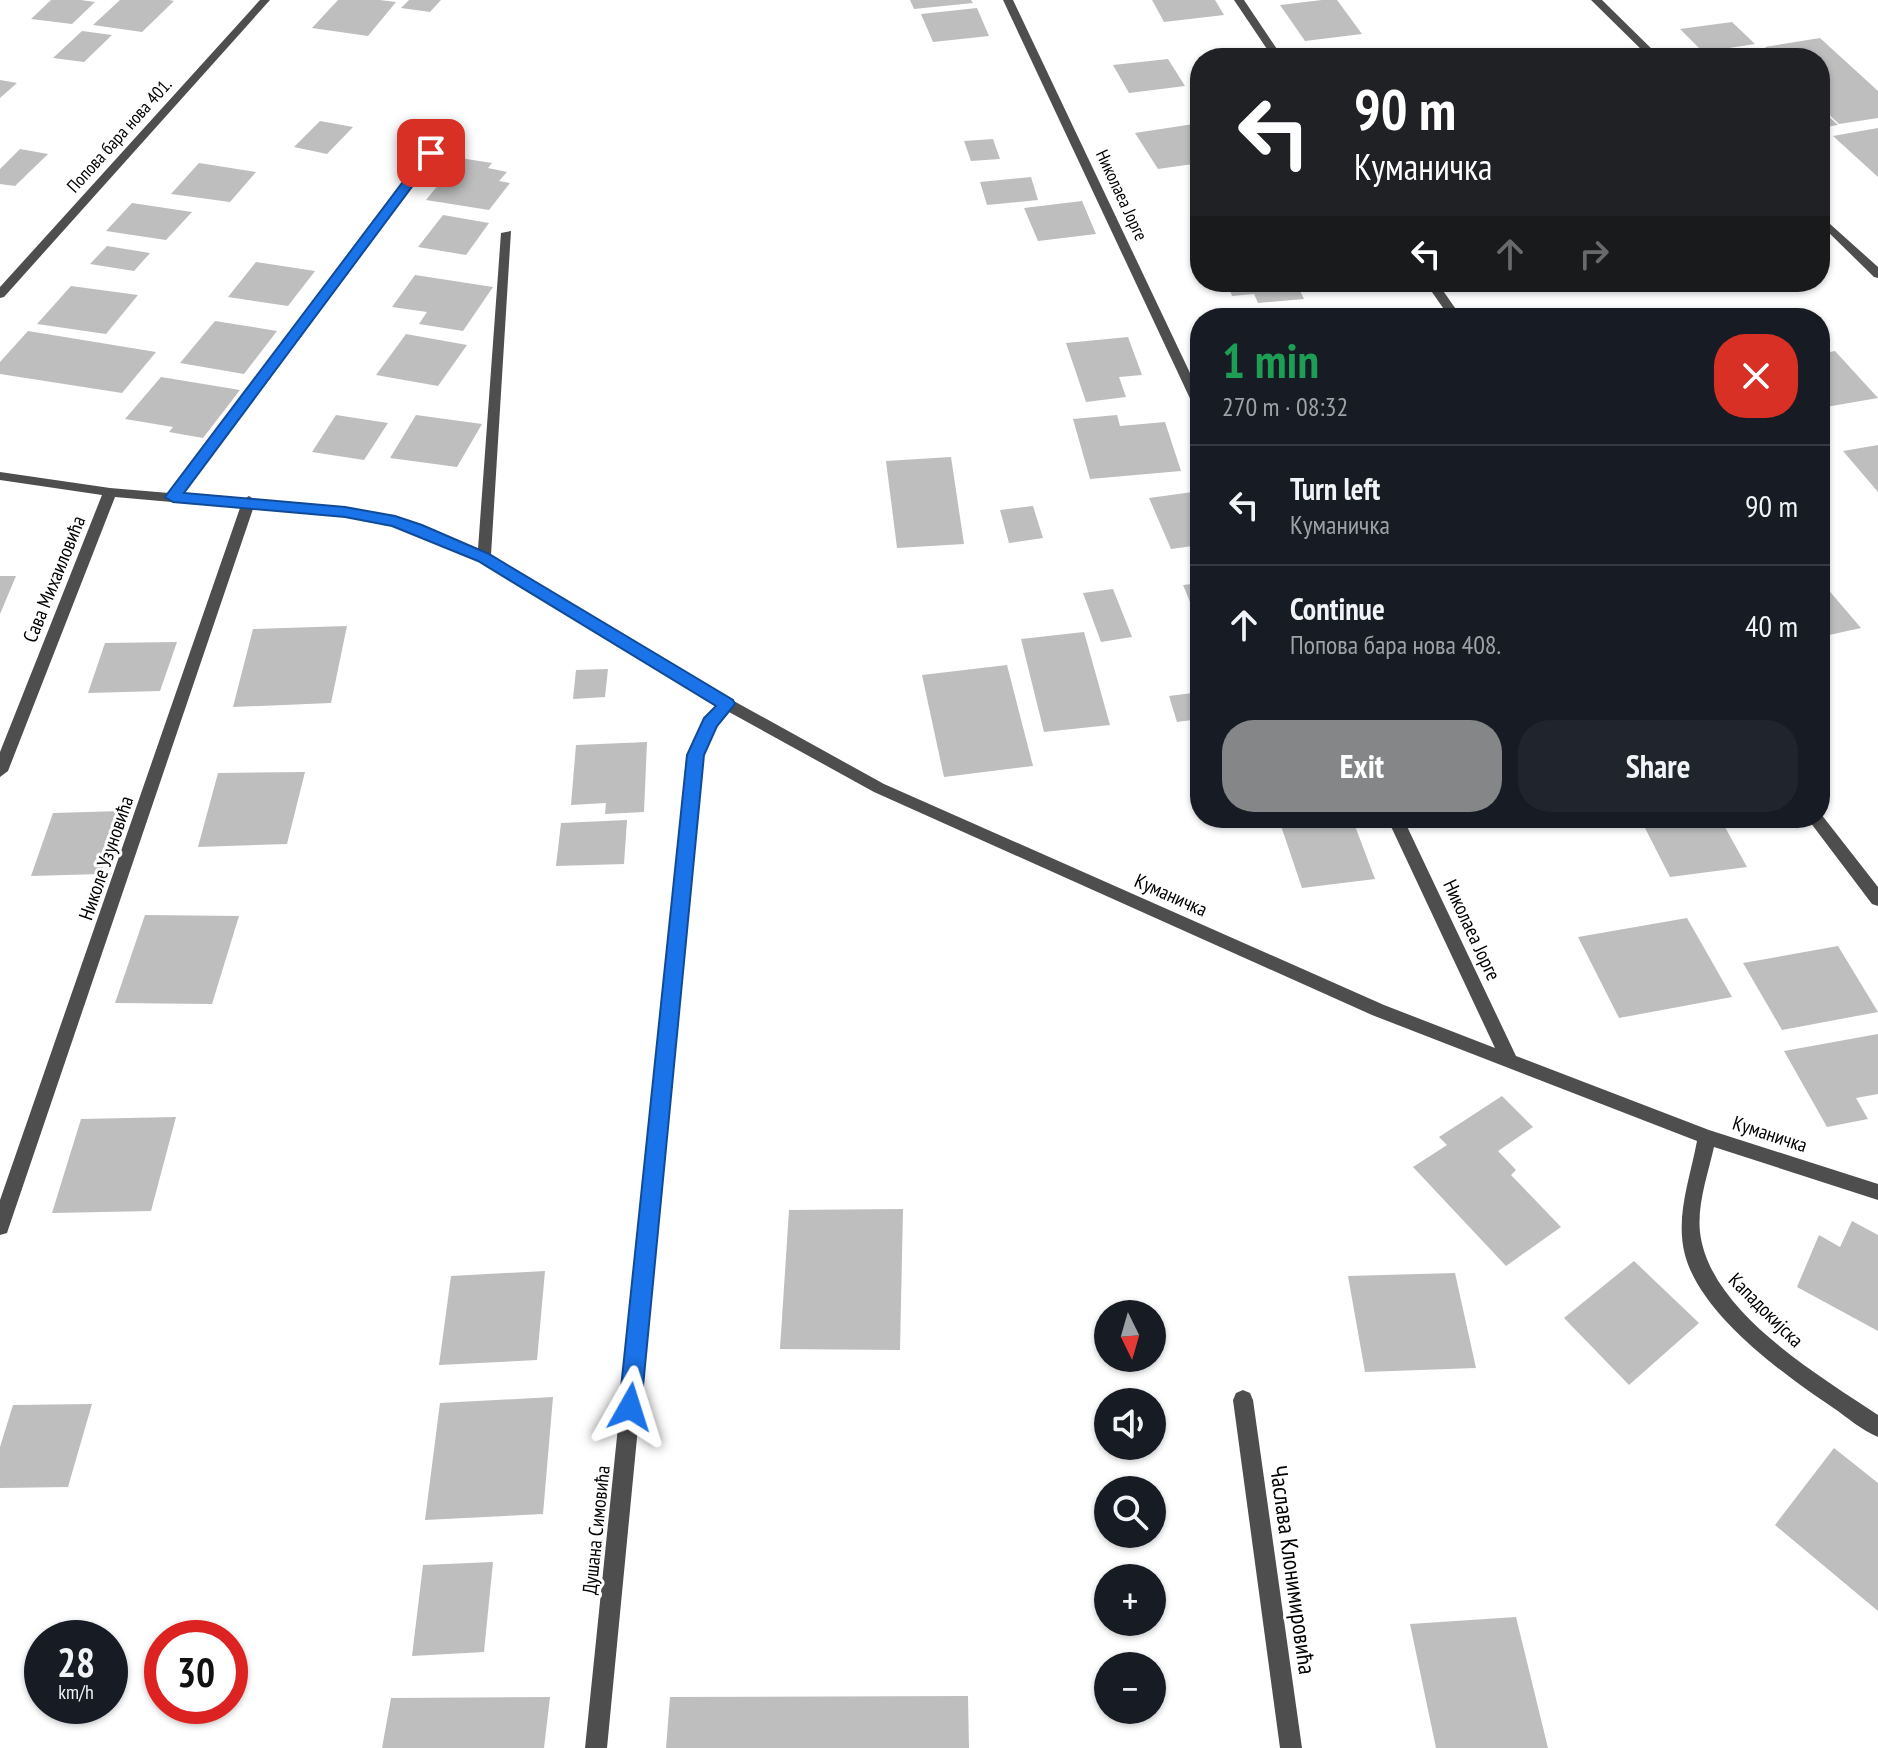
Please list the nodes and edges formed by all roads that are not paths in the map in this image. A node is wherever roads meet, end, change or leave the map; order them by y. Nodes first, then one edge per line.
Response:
1 (265, 0) edge
2 (1008, 0) edge
3 (1239, 0) edge
4 (1596, 0) edge
5 (1271, 48) edge
6 (1646, 48) edge
7 (431, 153) dead end
8 (1830, 228) edge
9 (507, 233) dead end
10 (1878, 274) edge
11 (0, 294) edge
12 (1190, 386) edge
13 (0, 476) edge
14 (110, 492) junction
15 (173, 497) junction
16 (249, 501) junction
17 (484, 557) junction
18 (727, 704) junction
19 (0, 771) edge
20 (1400, 828) edge
21 (1823, 828) edge
22 (1878, 899) edge
23 (1510, 1061) junction
24 (1707, 1137) junction
25 (1878, 1192) edge
26 (0, 1227) edge
27 (1243, 1400) dead end
28 (1878, 1427) edge
29 (596, 1748) edge
30 (1291, 1748) edge

1 - 11 street, Попова бара нова 401.
2 - 12 street, Николаеа Јорге
3 - 5 street
4 - 6 street
7 - 15 street
8 - 10 street
9 - 17 street
13 - 14 street, Куманичка
14 - 15 street, Куманичка
14 - 19 street, Сава Михаиловића
15 - 16 street, Куманичка
16 - 17 street, Куманичка
16 - 26 street, Николе Узуновића
17 - 18 street, Куманичка
18 - 23 street, Куманичка
18 - 29 street, Душана Симовића
20 - 23 street, Николаеа Јорге
21 - 22 street
23 - 24 street, Куманичка
24 - 25 street, Куманичка
24 - 28 street, Кападокијска
27 - 30 street, Часлава Клонимировића

